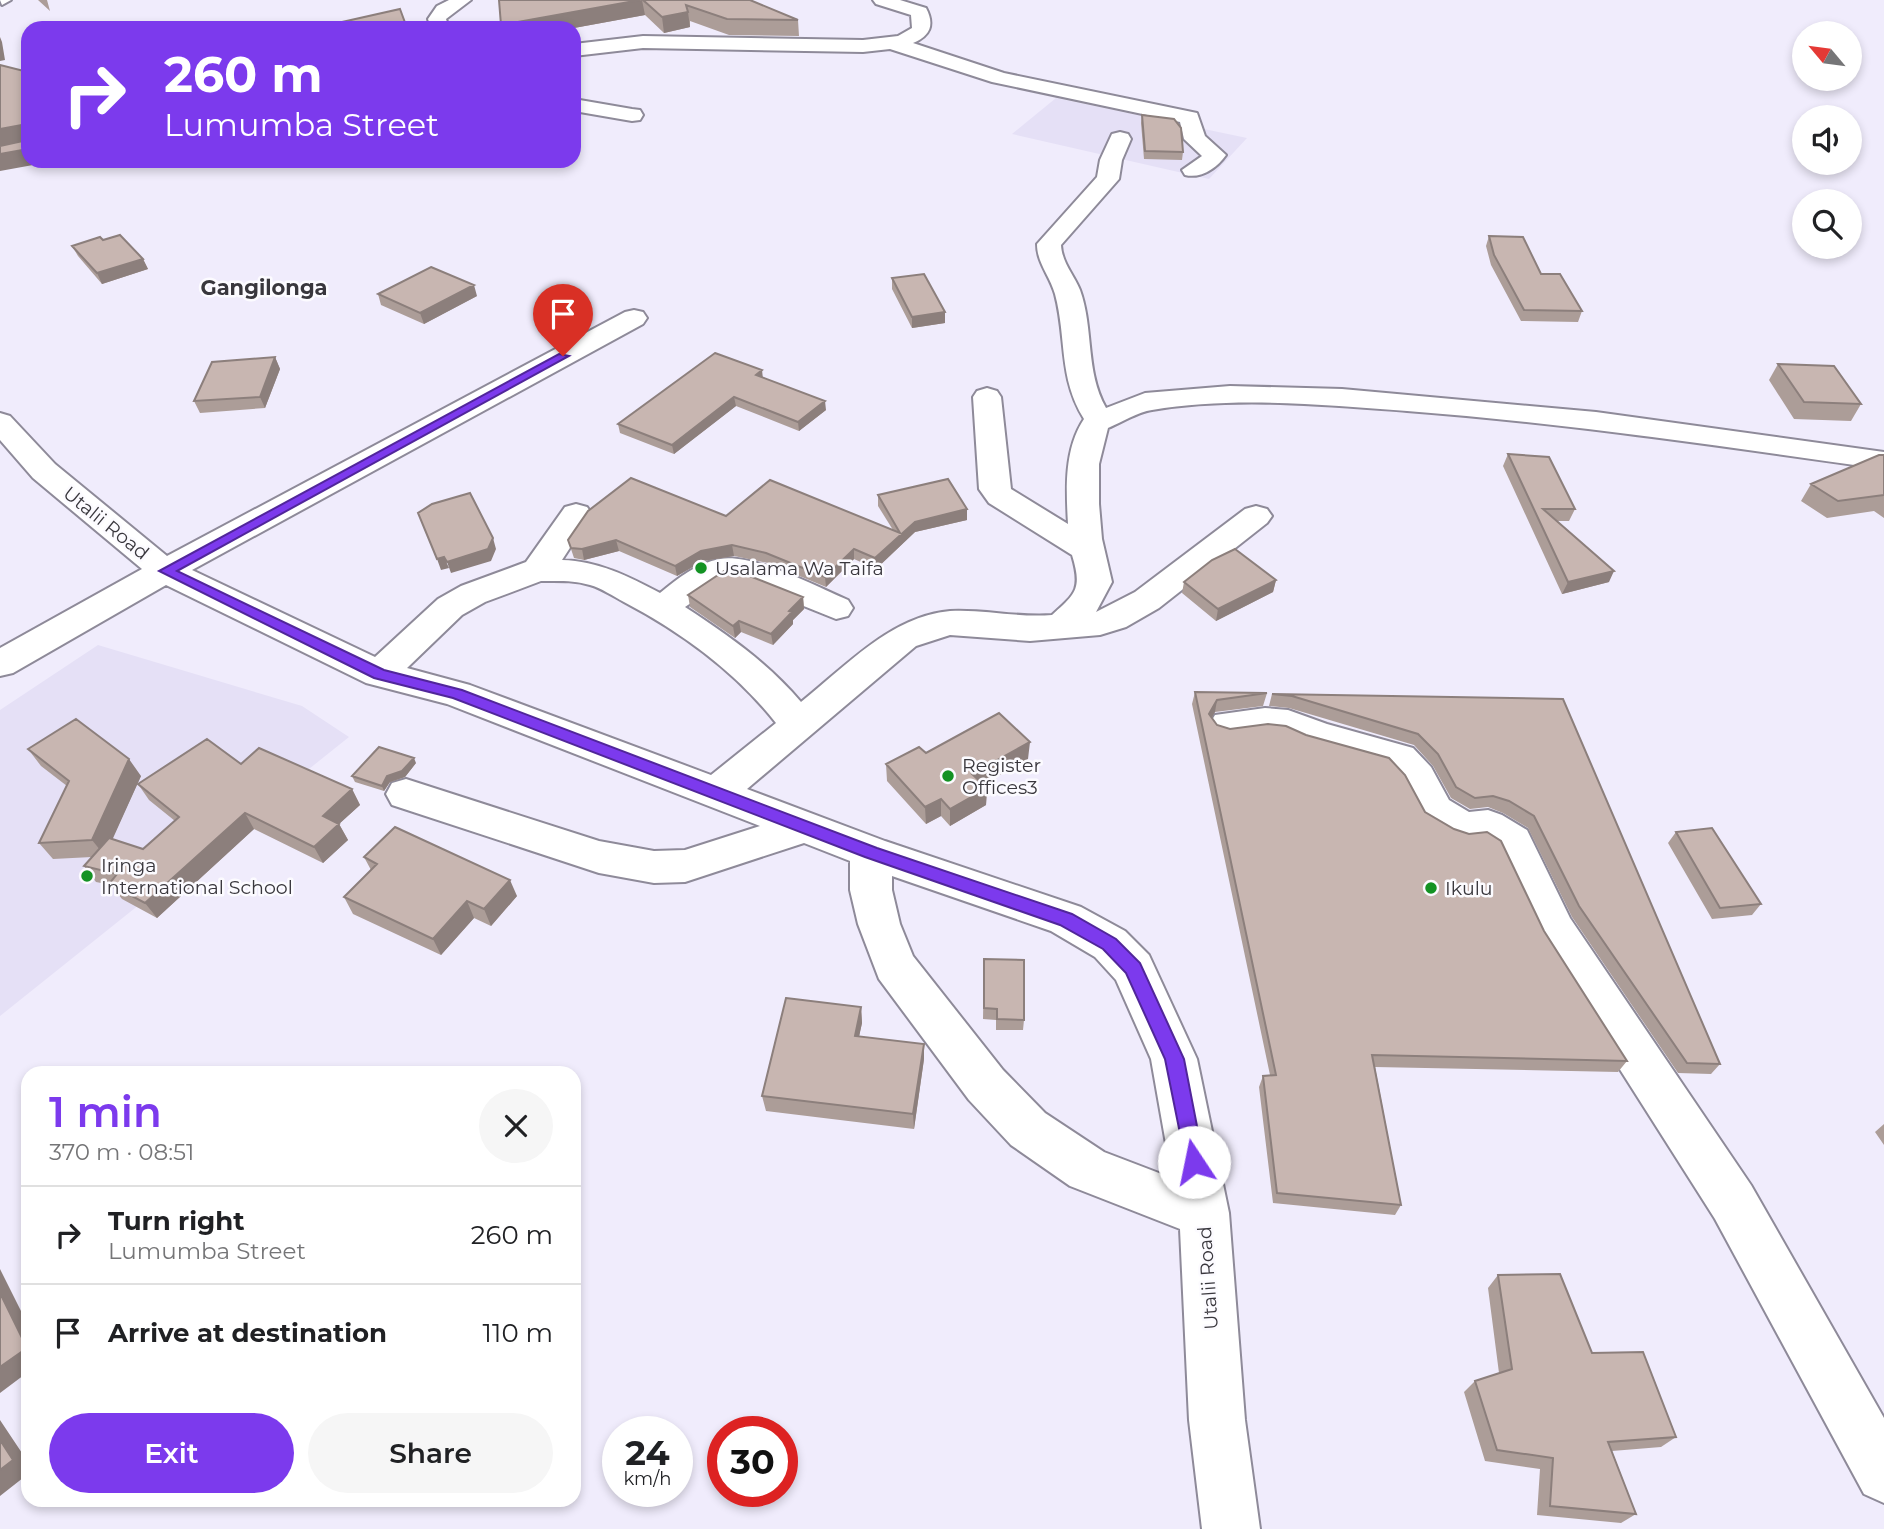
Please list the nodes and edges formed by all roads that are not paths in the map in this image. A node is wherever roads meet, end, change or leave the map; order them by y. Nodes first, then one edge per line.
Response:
1 (462, 0) edge
2 (882, 0) edge
3 (438, 21) edge
4 (892, 43) junction
5 (581, 49) edge
6 (581, 106) edge
7 (632, 115) dead end
8 (1120, 139) dead end
9 (1193, 170) dead end
10 (634, 318) dead end
11 (988, 397) dead end
12 (1099, 419) junction
13 (0, 422) edge
14 (1876, 459) edge
15 (576, 514) dead end
16 (1256, 516) dead end
17 (1088, 550) junction
18 (538, 570) junction
19 (166, 571) junction
20 (662, 607) junction
21 (836, 608) dead end
22 (1061, 627) junction
23 (0, 664) edge
24 (379, 674) junction
25 (798, 724) junction
26 (1228, 725) edge
27 (718, 792) junction
28 (406, 794) dead end
29 (804, 827) junction
30 (871, 852) junction
31 (1204, 1213) junction
32 (1884, 1474) edge
33 (1231, 1529) edge

1 - 3 street
2 - 4 street
4 - 5 street
4 - 9 street
6 - 7 street
8 - 12 street
10 - 19 street
11 - 17 street
12 - 14 street
12 - 17 street
13 - 19 street, Utalii Road
15 - 18 street
16 - 22 street
17 - 22 street
18 - 20 street
18 - 24 street
19 - 23 street
19 - 24 street, Utalii Road
20 - 21 street
20 - 25 street
22 - 25 street
24 - 27 street, Utalii Road
25 - 27 street
26 - 32 street
27 - 29 street, Utalii Road
28 - 29 street
29 - 30 street, Utalii Road
30 - 31 street
30 - 31 street, Utalii Road
31 - 33 street, Utalii Road

